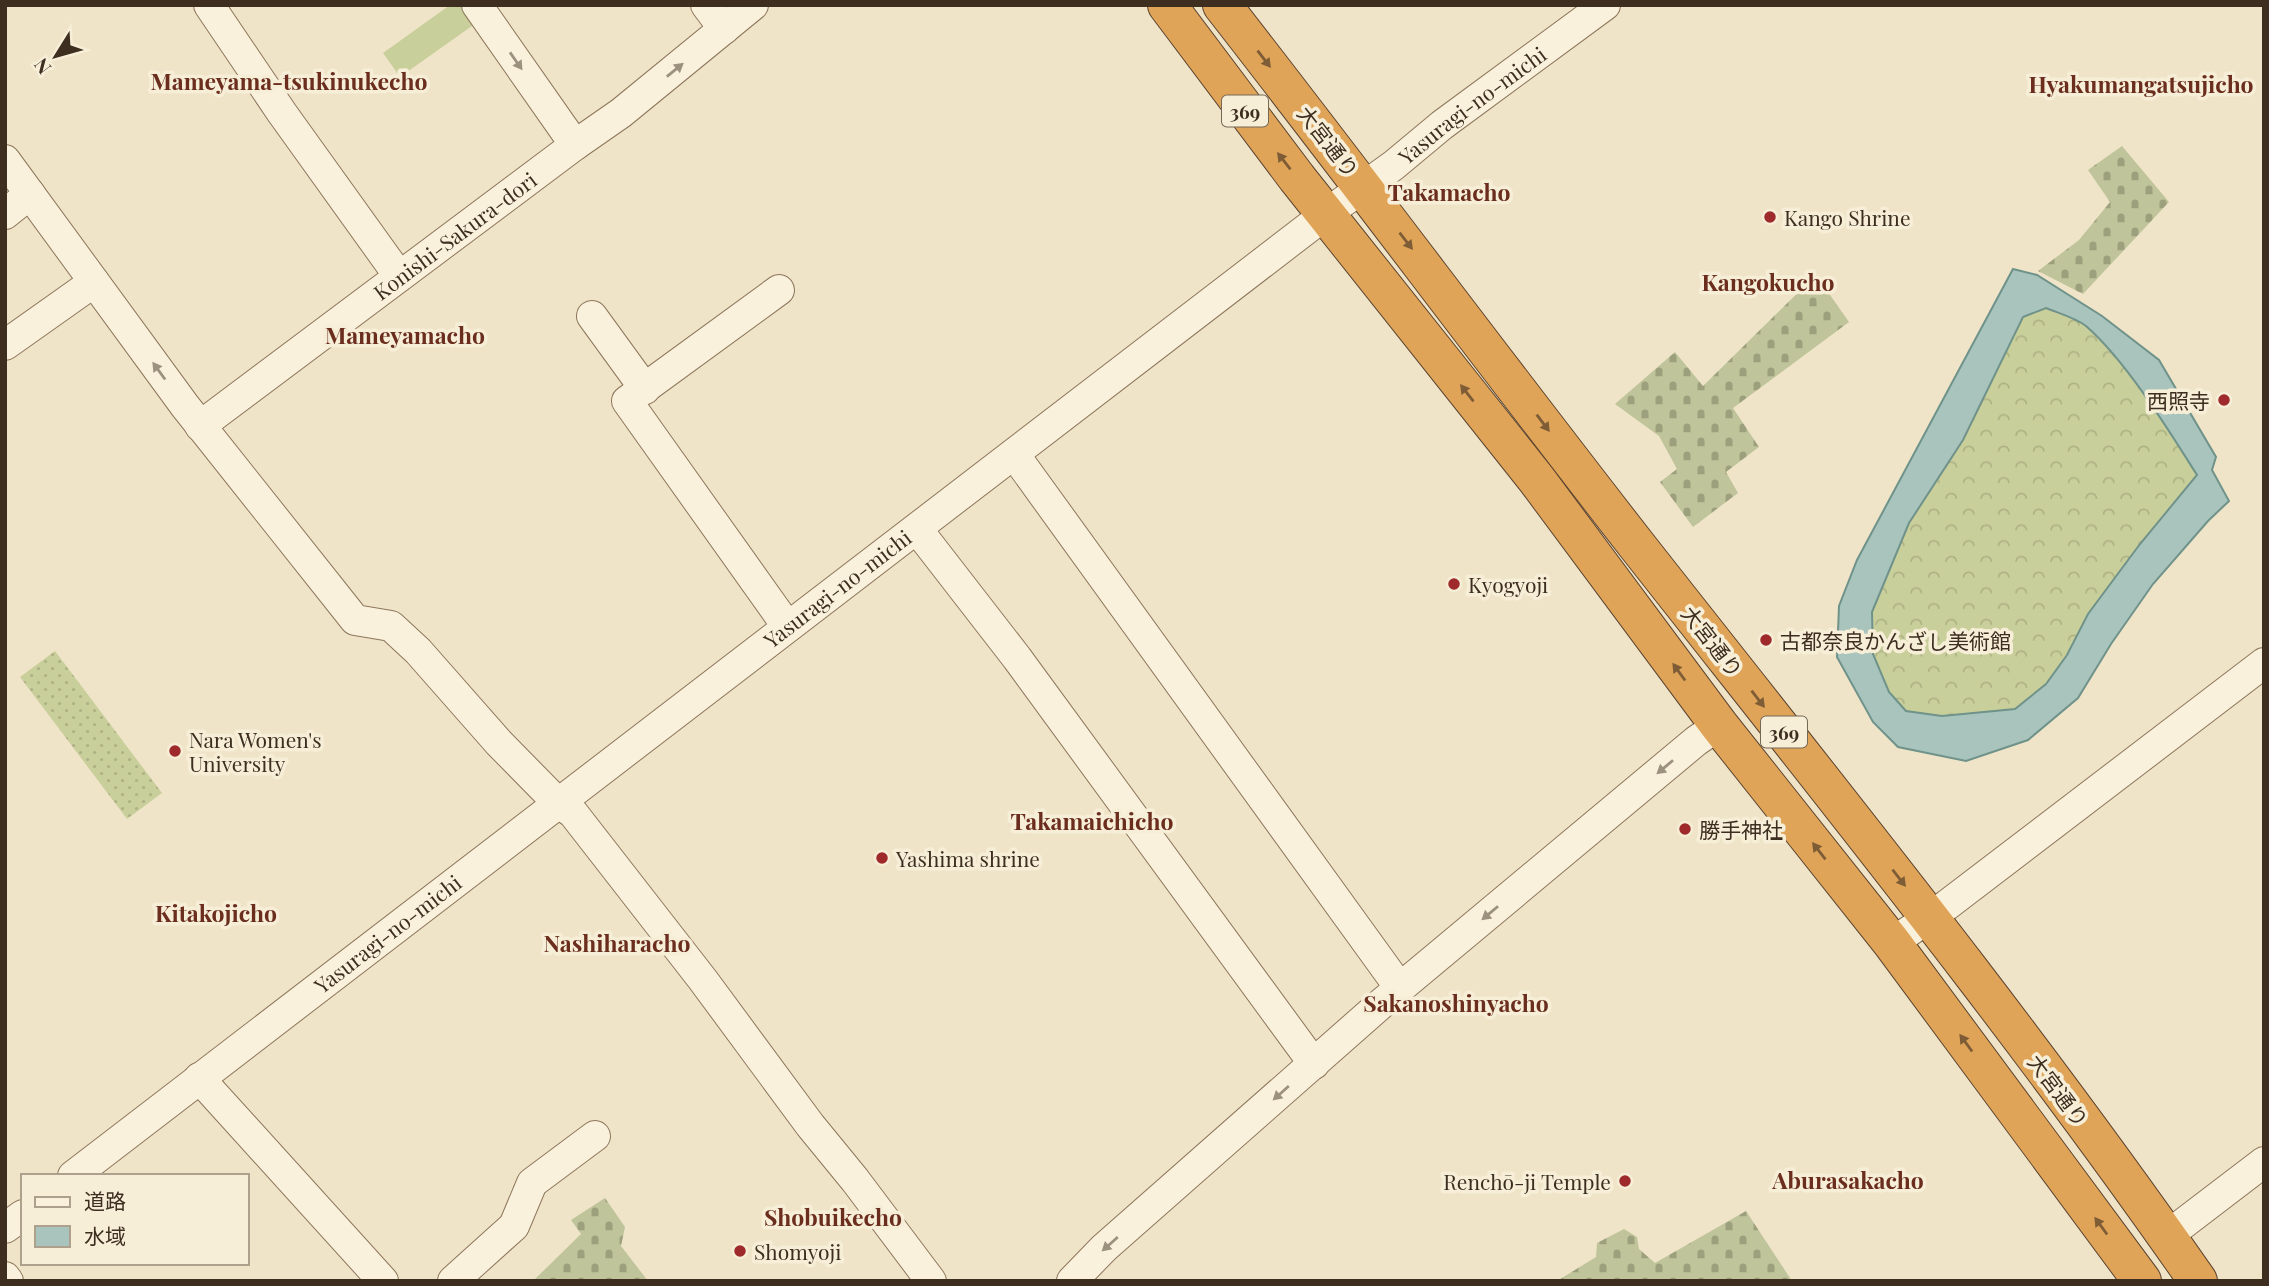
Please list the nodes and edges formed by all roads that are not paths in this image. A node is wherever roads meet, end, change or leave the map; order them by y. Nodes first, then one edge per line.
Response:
1 (209, 5) edge
2 (477, 5) edge
3 (706, 5) edge
4 (753, 5) edge
5 (1167, 5) edge
6 (1222, 5) edge
7 (1605, 5) edge
8 (724, 29) junction
9 (575, 145) junction
10 (5, 160) edge
11 (1364, 187) junction
12 (30, 194) junction
13 (5, 214) edge
14 (1326, 214) junction
15 (399, 276) junction
16 (94, 282) junction
17 (779, 290) dead end
18 (592, 316) dead end
19 (5, 345) edge
20 (645, 389) junction
21 (200, 426) junction
22 (1014, 454) junction
23 (917, 529) junction
24 (787, 626) junction
25 (2264, 663) edge
26 (1719, 725) junction
27 (557, 802) junction
28 (1929, 917) junction
29 (1892, 943) junction
30 (1400, 988) junction
31 (1314, 1064) junction
32 (199, 1078) junction
33 (595, 1136) dead end
34 (2264, 1162) edge
35 (76, 1174) edge
36 (21, 1216) edge
37 (5, 1228) edge
38 (2167, 1236) junction
39 (383, 1281) edge
40 (453, 1281) edge
41 (931, 1281) edge
42 (1072, 1281) edge
43 (2142, 1281) edge
44 (2198, 1281) edge

1 - 15 street
2 -> 9 street
3 - 8 street
4 - 8 street, Konishi-Sakura-dori
14 -> 5 highway, 大宮通り / 369
6 -> 11 highway, 大宮通り / 369
7 - 11 street, Yasuragi-no-michi
9 -> 8 street, Konishi-Sakura-dori
9 - 15 street, Konishi-Sakura-dori
10 - 12 street
11 - 14 street, Yasuragi-no-michi
11 -> 28 highway, 大宮通り / 369
12 - 13 street
12 - 16 street
14 - 22 street, Yasuragi-no-michi
26 -> 14 highway, 大宮通り / 369
15 - 21 street, Konishi-Sakura-dori
16 - 19 street
21 -> 16 street
17 - 20 street
18 - 20 street
20 - 24 street
21 - 27 street
22 - 23 street, Yasuragi-no-michi
22 - 30 street
23 - 24 street, Yasuragi-no-michi
23 - 31 street
24 - 27 street, Yasuragi-no-michi
25 - 28 street
29 -> 26 highway, 大宮通り / 369
26 -> 30 street
27 - 32 street, Yasuragi-no-michi
27 - 41 street
28 - 29 street
28 - 38 highway, 大宮通り / 369
43 -> 29 highway, 大宮通り / 369
30 - 31 street
31 -> 42 street
32 - 35 street, Yasuragi-no-michi
32 - 39 street
33 - 40 street
34 - 38 street
36 - 37 street
38 - 44 highway, 大宮通り / 369

